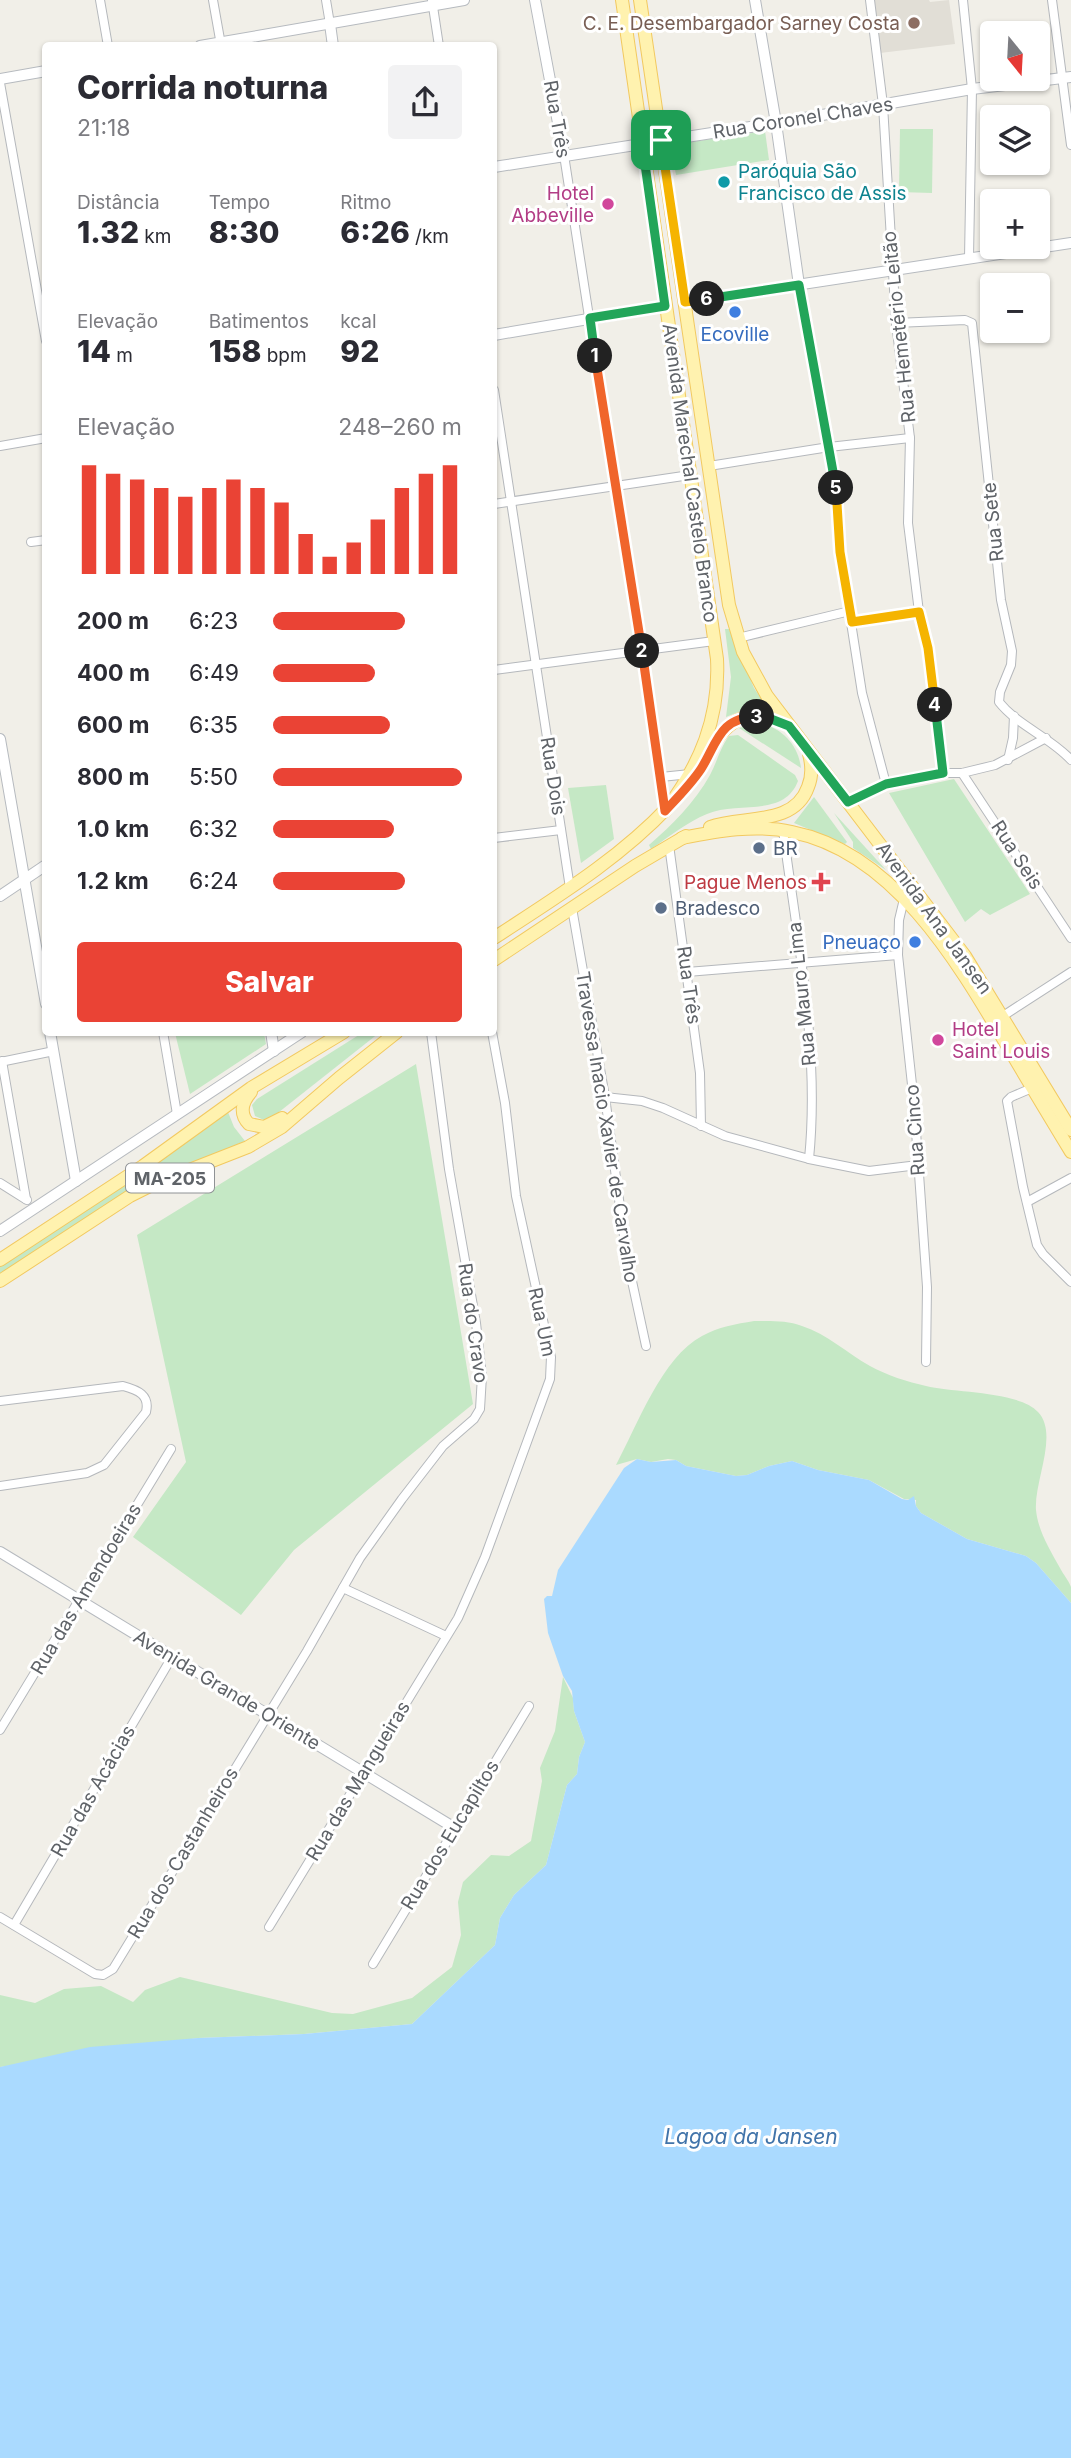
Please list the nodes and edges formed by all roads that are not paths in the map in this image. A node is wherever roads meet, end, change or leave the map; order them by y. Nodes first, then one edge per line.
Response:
1 (100, 0) edge
2 (214, 0) edge
3 (326, 0) edge
4 (464, 0) edge
5 (535, 0) edge
6 (622, 0) edge
7 (640, 0) edge
8 (755, 0) edge
9 (870, 0) edge
10 (963, 0) edge
11 (1052, 0) edge
12 (432, 3) edge
13 (330, 24) junction
14 (107, 42) edge
15 (221, 42) edge
16 (232, 42) edge
17 (332, 42) edge
18 (438, 42) edge
19 (42, 72) edge
20 (1067, 77) edge
21 (0, 81) edge
22 (972, 89) junction
23 (883, 105) junction
24 (776, 123) junction
25 (661, 140) junction
26 (642, 143) junction
27 (1071, 145) edge
28 (564, 155) junction
29 (497, 166) edge
30 (1071, 243) edge
31 (969, 258) junction
32 (891, 271) junction
33 (799, 285) junction
34 (685, 302) junction
35 (665, 306) junction
36 (42, 318) edge
37 (590, 318) junction
38 (896, 323) junction
39 (497, 334) edge
40 (497, 411) edge
41 (910, 438) junction
42 (42, 439) edge
43 (0, 446) edge
44 (829, 447) junction
45 (709, 466) junction
46 (690, 475) junction
47 (615, 486) junction
48 (510, 501) junction
49 (497, 503) edge
50 (42, 541) edge
51 (31, 542) dead end
52 (850, 611) junction
53 (919, 612) junction
54 (852, 622) junction
55 (738, 638) junction
56 (714, 641) junction
57 (642, 650) junction
58 (536, 664) junction
59 (497, 670) edge
60 (1014, 716) junction
61 (789, 726) junction
62 (1046, 738) junction
63 (0, 739) edge
64 (807, 750) junction
65 (1008, 760) junction
66 (1071, 760) edge
67 (943, 773) junction
68 (962, 773) junction
69 (692, 774) junction
70 (661, 777) junction
71 (886, 784) junction
72 (848, 802) junction
73 (665, 811) junction
74 (561, 830) junction
75 (782, 830) junction
76 (497, 838) edge
77 (682, 838) junction
78 (669, 845) junction
79 (42, 868) edge
80 (24, 879) junction
81 (570, 888) junction
82 (0, 896) edge
83 (904, 899) junction
84 (572, 908) junction
85 (497, 936) edge
86 (1071, 938) edge
87 (898, 955) junction
88 (497, 958) edge
89 (800, 962) junction
90 (687, 972) junction
91 (1071, 972) edge
92 (42, 981) edge
93 (1003, 1016) junction
94 (51, 1036) edge
95 (164, 1036) edge
96 (272, 1036) edge
97 (296, 1036) edge
98 (337, 1036) edge
99 (392, 1036) edge
100 (432, 1036) edge
101 (493, 1036) edge
102 (54, 1051) junction
103 (274, 1051) junction
104 (1, 1061) edge
105 (340, 1078) junction
106 (261, 1083) junction
107 (1032, 1088) junction
108 (605, 1097) junction
109 (177, 1114) junction
110 (701, 1126) junction
111 (1071, 1130) edge
112 (1071, 1152) edge
113 (809, 1159) junction
114 (918, 1165) junction
115 (1071, 1178) edge
116 (76, 1181) junction
117 (0, 1183) edge
118 (26, 1199) junction
119 (1027, 1202) junction
120 (33, 1209) junction
121 (0, 1231) edge
122 (0, 1260) edge
123 (0, 1281) edge
124 (1071, 1282) edge
125 (646, 1346) dead end
126 (926, 1362) dead end
127 (0, 1401) edge
128 (171, 1449) dead end
129 (0, 1486) edge
130 (0, 1552) edge
131 (343, 1588) junction
132 (79, 1600) junction
133 (446, 1636) junction
134 (172, 1657) junction
135 (529, 1706) dead end
136 (267, 1714) junction
137 (0, 1730) edge
138 (364, 1773) junction
139 (453, 1827) junction
140 (0, 1916) edge
141 (14, 1925) junction
142 (269, 1927) dead end
143 (373, 1964) dead end

1 - 14 street
2 - 15 street
3 - 13 street
4 - 12 street
5 - 28 street, Rua Três
6 - 26 main road, Avenida Marechal Castelo Branco
7 - 25 main road, Avenida Marechal Castelo Branco
8 - 24 street
9 - 23 street, Rua Hemetério Leitão
10 - 22 street
11 - 20 street
12 - 13 street
12 - 18 street
13 - 16 street
13 - 17 street
19 - 21 street
20 - 22 street, Rua Coronel Chaves
20 - 27 street
21 - 36 street
22 - 23 street, Rua Coronel Chaves
22 - 31 street
23 - 24 street, Rua Coronel Chaves
23 - 32 street, Rua Hemetério Leitão
24 - 25 street, Rua Coronel Chaves
24 - 33 street
25 - 26 street, Rua Coronel Chaves
25 - 34 main road, Avenida Marechal Castelo Branco
26 - 28 street, Rua Coronel Chaves
26 - 35 main road, Avenida Marechal Castelo Branco
28 - 29 street, Rua Coronel Chaves
28 - 37 street, Rua Três
30 - 31 street
31 - 32 street
32 - 33 street
32 - 38 street, Rua Hemetério Leitão
33 - 34 street
33 - 44 street
34 - 45 main road, Avenida Marechal Castelo Branco
35 - 37 street
35 - 46 main road, Avenida Marechal Castelo Branco
37 - 39 street
37 - 47 street, Rua Três
38 - 41 street, Rua Hemetério Leitão
38 - 60 street, Rua Sete
40 - 48 street, Rua Dois
41 - 44 street
41 - 53 street, Rua Hemetério Leitão
42 - 43 street
44 - 45 street
44 - 52 street
45 - 55 main road, Avenida Marechal Castelo Branco
46 - 47 street
46 - 56 main road, Avenida Marechal Castelo Branco
47 - 48 street
47 - 57 street, Rua Três
48 - 49 street
48 - 58 street, Rua Dois
50 - 51 street
52 - 54 street
52 - 55 street
53 - 54 street
53 - 67 street, Rua Hemetério Leitão
54 - 71 street
55 - 61 main road, Avenida Marechal Castelo Branco
56 - 57 street
56 - 69 main road, Avenida Marechal Castelo Branco
57 - 58 street
57 - 70 street, Rua Três
58 - 59 street
58 - 74 street, Rua Dois
60 - 62 street
60 - 65 street
61 - 64 main road, Avenida Marechal Castelo Branco
61 - 73 main road
62 - 65 street
62 - 66 street
63 - 80 street
64 - 72 main road, Avenida Ana Jansen
64 - 77 main road
65 - 68 street
67 - 68 street
67 - 71 street
68 - 86 street, Rua Seis
69 - 70 street
69 - 73 main road, Avenida Marechal Castelo Branco
70 - 73 street, Rua Três
71 - 72 street
72 - 93 main road, Avenida Ana Jansen
73 - 81 main road
74 - 76 street
74 - 81 street, Rua Dois
75 - 77 main road, Avenida Ana Jansen
75 - 83 main road, Avenida Ana Jansen
75 - 89 street, Rua Mauro Lima
77 - 78 main road
78 - 84 main road
78 - 90 street, Rua Três
79 - 80 street
80 - 82 street
80 - 92 street
81 - 85 main road
83 - 87 street, Rua Cinco
83 - 107 main road, Avenida Ana Jansen
84 - 88 main road
84 - 108 street, Travessa Inacio Xavier de Carvalho
87 - 89 street
87 - 114 street, Rua Cinco
89 - 90 street
89 - 113 street, Rua Mauro Lima
90 - 110 street, Rua Três
91 - 93 street
93 - 111 main road, Avenida Ana Jansen
94 - 102 street
95 - 109 street
96 - 103 street
97 - 103 street
98 - 106 main road
99 - 105 main road
100 - 131 street, Rua do Cravo
101 - 133 street, Rua Um
102 - 104 street
102 - 116 street
103 - 109 street
104 - 118 street
105 - 106 main road
105 - 123 main road, MA-205
106 - 122 main road
107 - 112 main road, Avenida Ana Jansen
107 - 119 street
108 - 110 street
108 - 125 street, Travessa Inacio Xavier de Carvalho
109 - 116 street
110 - 113 street
113 - 114 street
114 - 126 street, Rua Cinco
115 - 119 street
116 - 120 street
117 - 118 street
118 - 120 street
119 - 124 street
120 - 121 street
127 - 129 street
128 - 132 street, Rua das Amendoeiras
130 - 132 street, Avenida Grande Oriente
131 - 133 street
131 - 136 street, Rua do Cravo
132 - 134 street, Avenida Grande Oriente
132 - 137 street, Rua das Amendoeiras
133 - 138 street, Rua das Mangueiras
134 - 136 street, Avenida Grande Oriente
134 - 141 street, Rua das Acácias
135 - 139 street, Rua dos Eucapiltos
136 - 138 street, Avenida Grande Oriente
136 - 141 street, Rua dos Castanheiros
138 - 139 street, Avenida Grande Oriente
138 - 142 street, Rua das Mangueiras
139 - 143 street, Rua dos Eucapiltos
140 - 141 street

